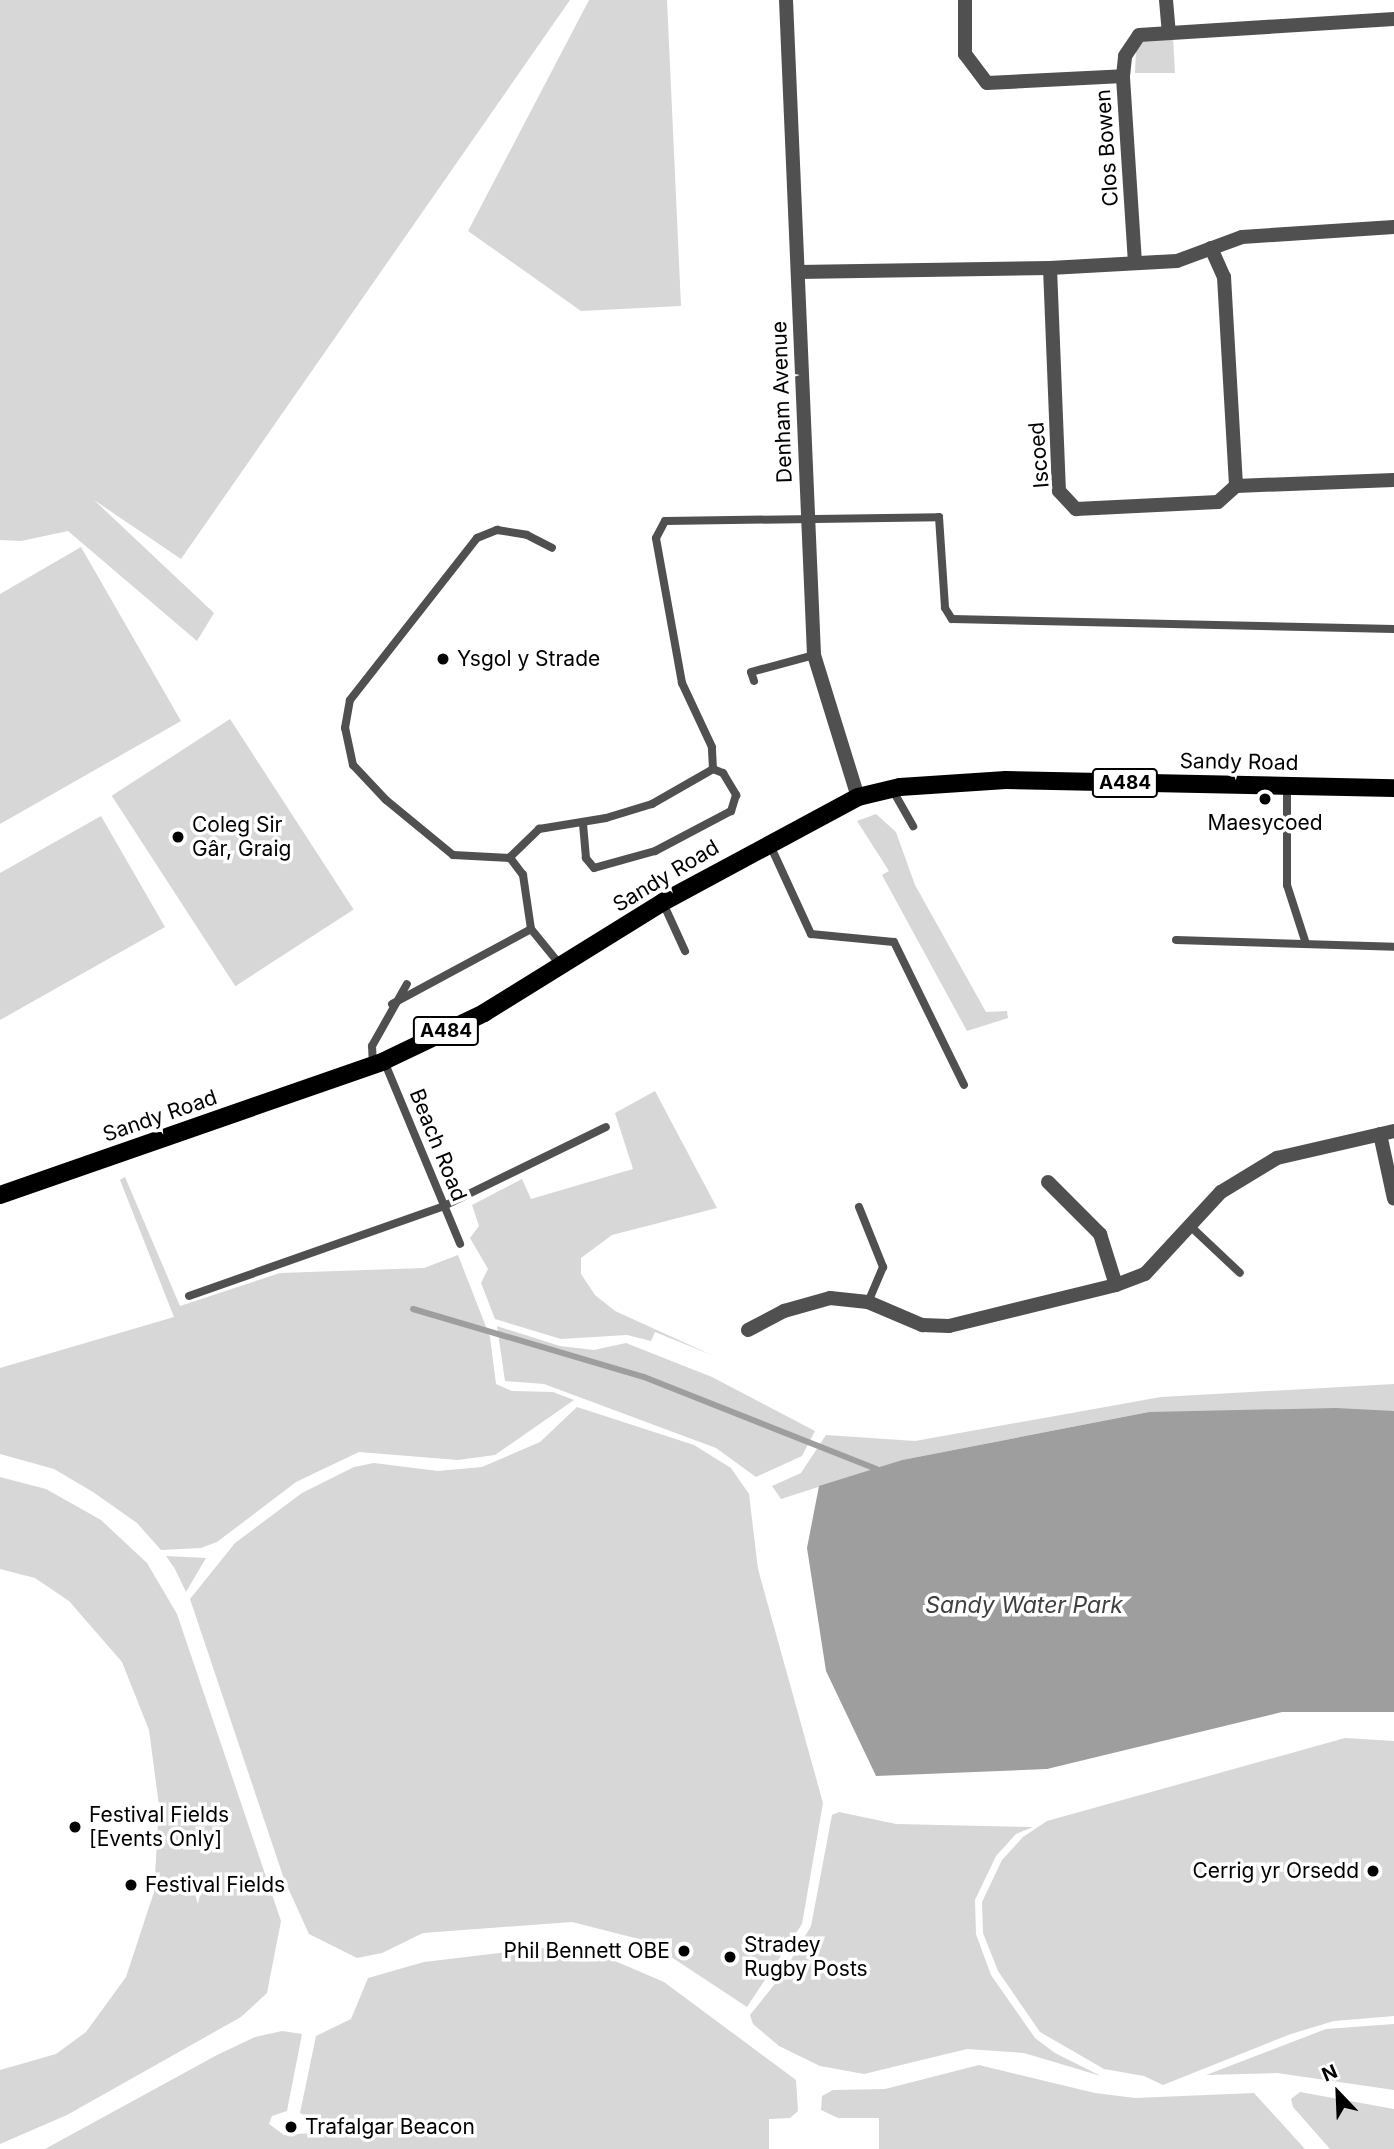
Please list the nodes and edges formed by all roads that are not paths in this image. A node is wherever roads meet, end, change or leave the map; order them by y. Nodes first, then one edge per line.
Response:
1 (786, 0) edge
2 (965, 0) edge
3 (1166, 0) edge
4 (1394, 19) edge
5 (1169, 32) junction
6 (1124, 76) junction
7 (1394, 227) edge
8 (1211, 248) junction
9 (1136, 262) junction
10 (1050, 268) junction
11 (798, 272) junction
12 (1394, 480) edge
13 (1236, 486) junction
14 (808, 517) junction
15 (552, 548) dead end
16 (1394, 629) edge
17 (814, 655) junction
18 (754, 681) dead end
19 (713, 769) junction
20 (1287, 786) junction
21 (1394, 788) edge
22 (892, 789) junction
23 (858, 797) junction
24 (583, 822) junction
25 (913, 826) dead end
26 (768, 842) junction
27 (509, 858) junction
28 (663, 902) junction
29 (531, 929) junction
30 (1176, 940) dead end
31 (1306, 944) junction
32 (1394, 947) edge
33 (685, 951) dead end
34 (562, 967) junction
35 (407, 984) dead end
36 (392, 1004) junction
37 (379, 1063) junction
38 (964, 1085) dead end
39 (606, 1127) dead end
40 (1387, 1132) edge
41 (1048, 1182) dead end
42 (0, 1195) edge
43 (1394, 1199) edge
44 (444, 1206) junction
45 (859, 1207) dead end
46 (1188, 1224) junction
47 (460, 1244) dead end
48 (1240, 1273) dead end
49 (1116, 1285) junction
50 (188, 1296) dead end
51 (868, 1302) junction
52 (748, 1330) dead end

1 - 11 street, Denham Avenue
2 - 6 street
3 - 5 street
4 - 5 street
5 - 6 street, Clos Bowen
6 - 9 street, Clos Bowen
7 - 8 street
8 - 9 street
8 - 13 street
9 - 10 street
10 - 11 street
10 - 13 street, Iscoed
11 - 14 street, Denham Avenue
12 - 13 street, Iscoed
14 - 16 lane
14 - 17 street, Denham Avenue
14 - 19 lane
15 - 27 lane
17 - 18 lane
17 - 23 street, Denham Avenue
19 - 24 lane
19 - 24 lane
20 - 21 main road, Sandy Road / A484
20 - 22 main road, Sandy Road / A484
20 - 31 lane
22 - 23 main road, Sandy Road / A484
22 - 25 lane
23 - 26 main road, Sandy Road / A484
24 - 27 lane
26 - 28 main road, Sandy Road / A484
26 - 38 lane
27 - 29 lane
28 - 33 lane
28 - 34 main road, Sandy Road / A484
29 - 34 lane
29 - 36 lane
30 - 31 lane
31 - 32 lane
34 - 37 main road, Sandy Road / A484
35 - 36 lane
36 - 37 lane
37 - 42 main road, Sandy Road / A484
37 - 44 lane, Beach Road
39 - 44 lane
40 - 43 street
40 - 46 street
41 - 49 street
44 - 47 lane, Beach Road
44 - 50 lane
45 - 51 lane
46 - 48 lane
46 - 49 street
49 - 51 street
51 - 52 street

